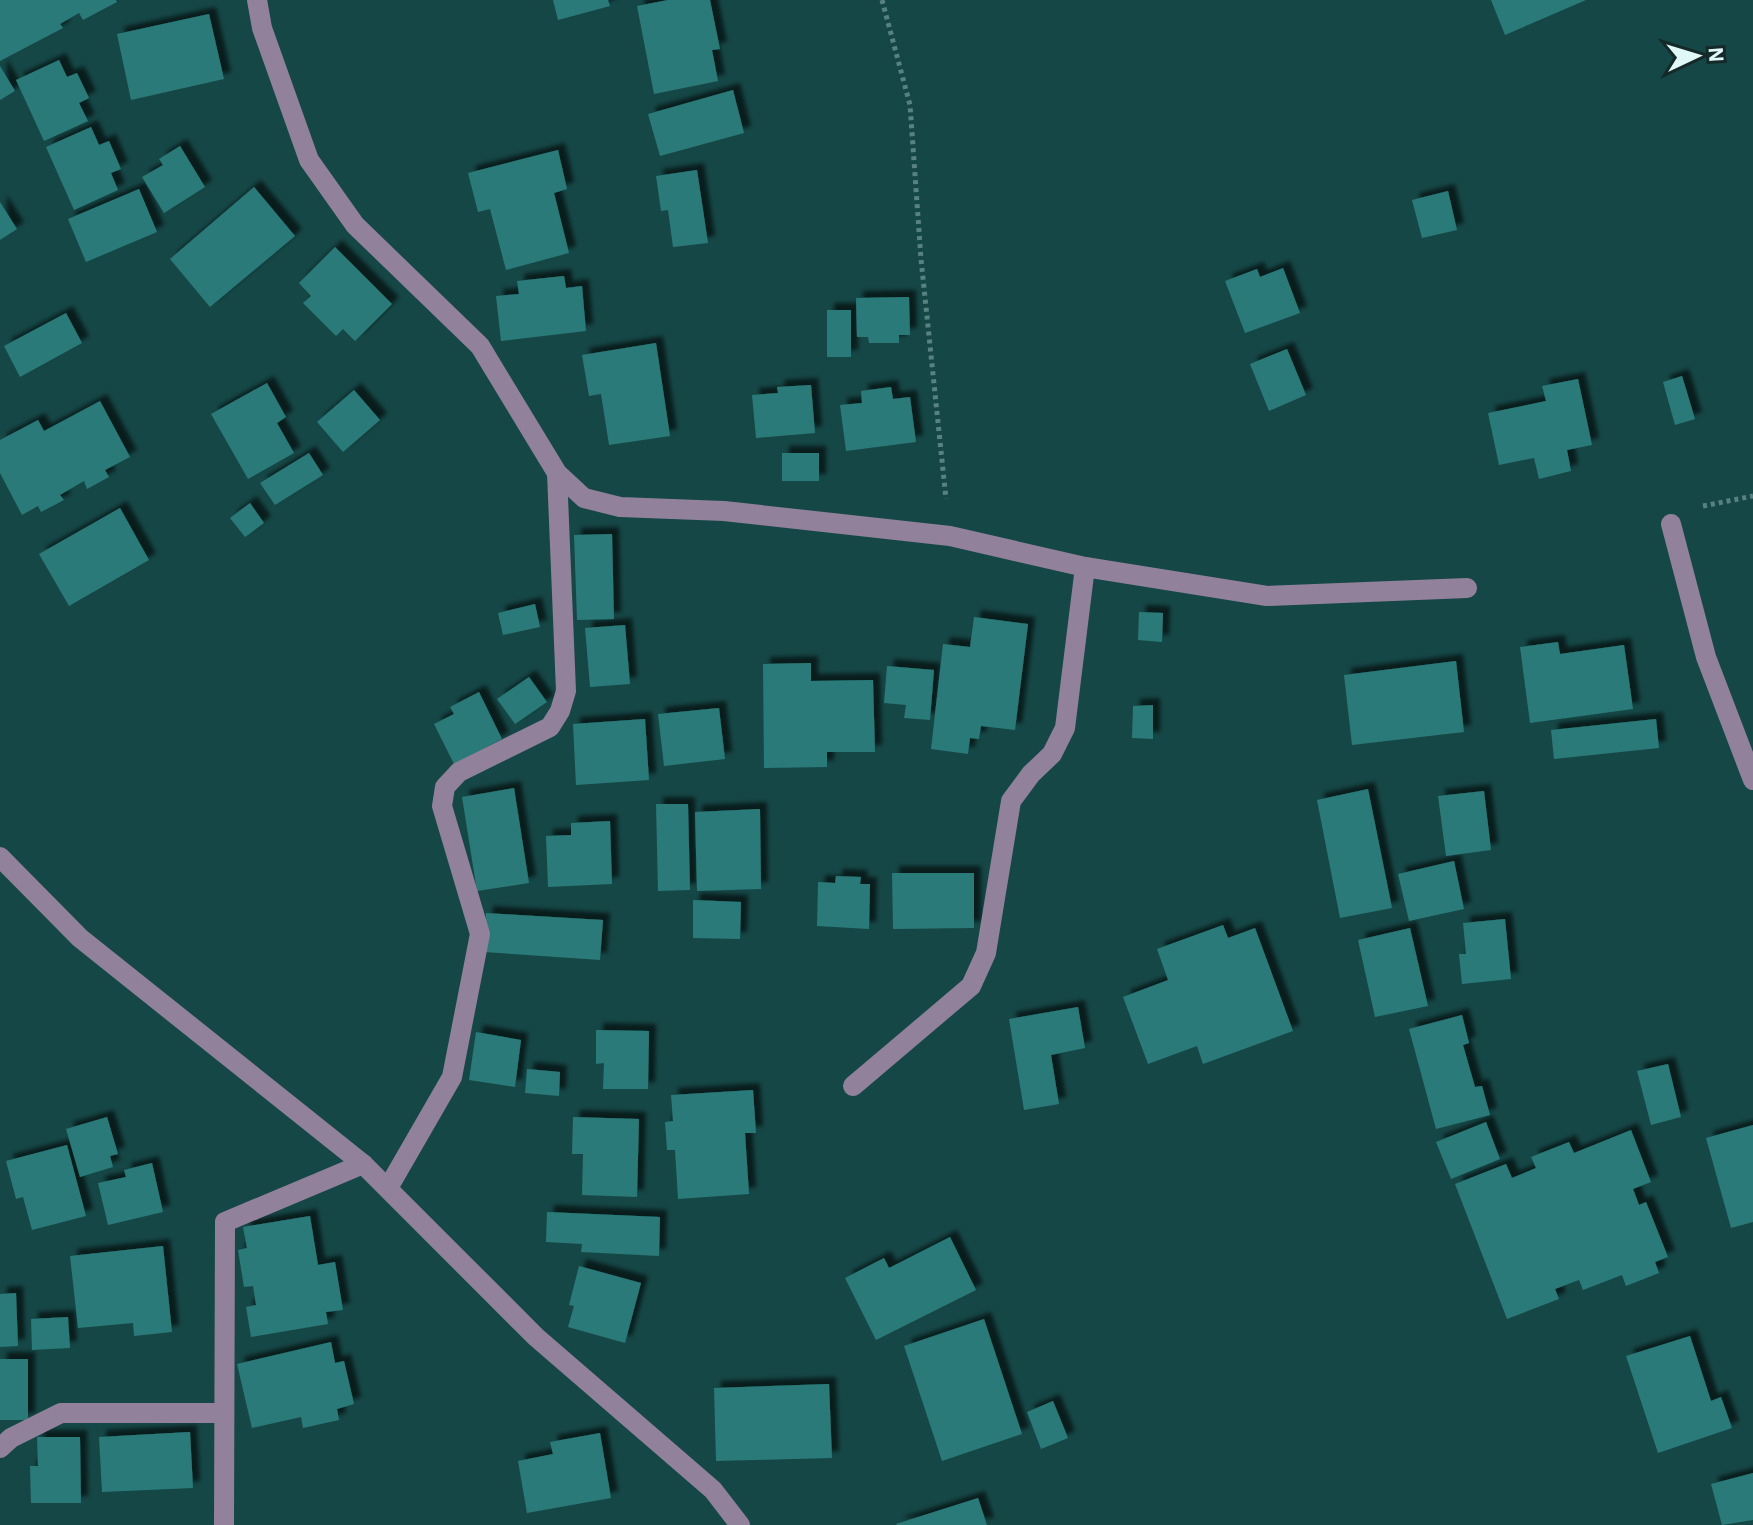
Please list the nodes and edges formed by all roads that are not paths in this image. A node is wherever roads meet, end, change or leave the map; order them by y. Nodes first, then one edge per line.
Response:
1 (257, 0) edge
2 (557, 473) junction
3 (1671, 524) road end
4 (1085, 567) junction
5 (1467, 588) dead end
6 (1745, 735) edge
7 (1753, 780) edge
8 (0, 857) edge
9 (853, 1086) dead end
10 (363, 1164) junction
11 (388, 1188) junction
12 (223, 1413) junction
13 (0, 1448) edge
14 (224, 1525) edge
15 (740, 1525) edge

1 - 2 street
2 - 4 street
2 - 11 street
3 - 6 street
4 - 5 street
4 - 9 street
6 - 7 street
8 - 10 street
10 - 11 street
10 - 12 street
11 - 15 street
12 - 13 street
12 - 14 street

